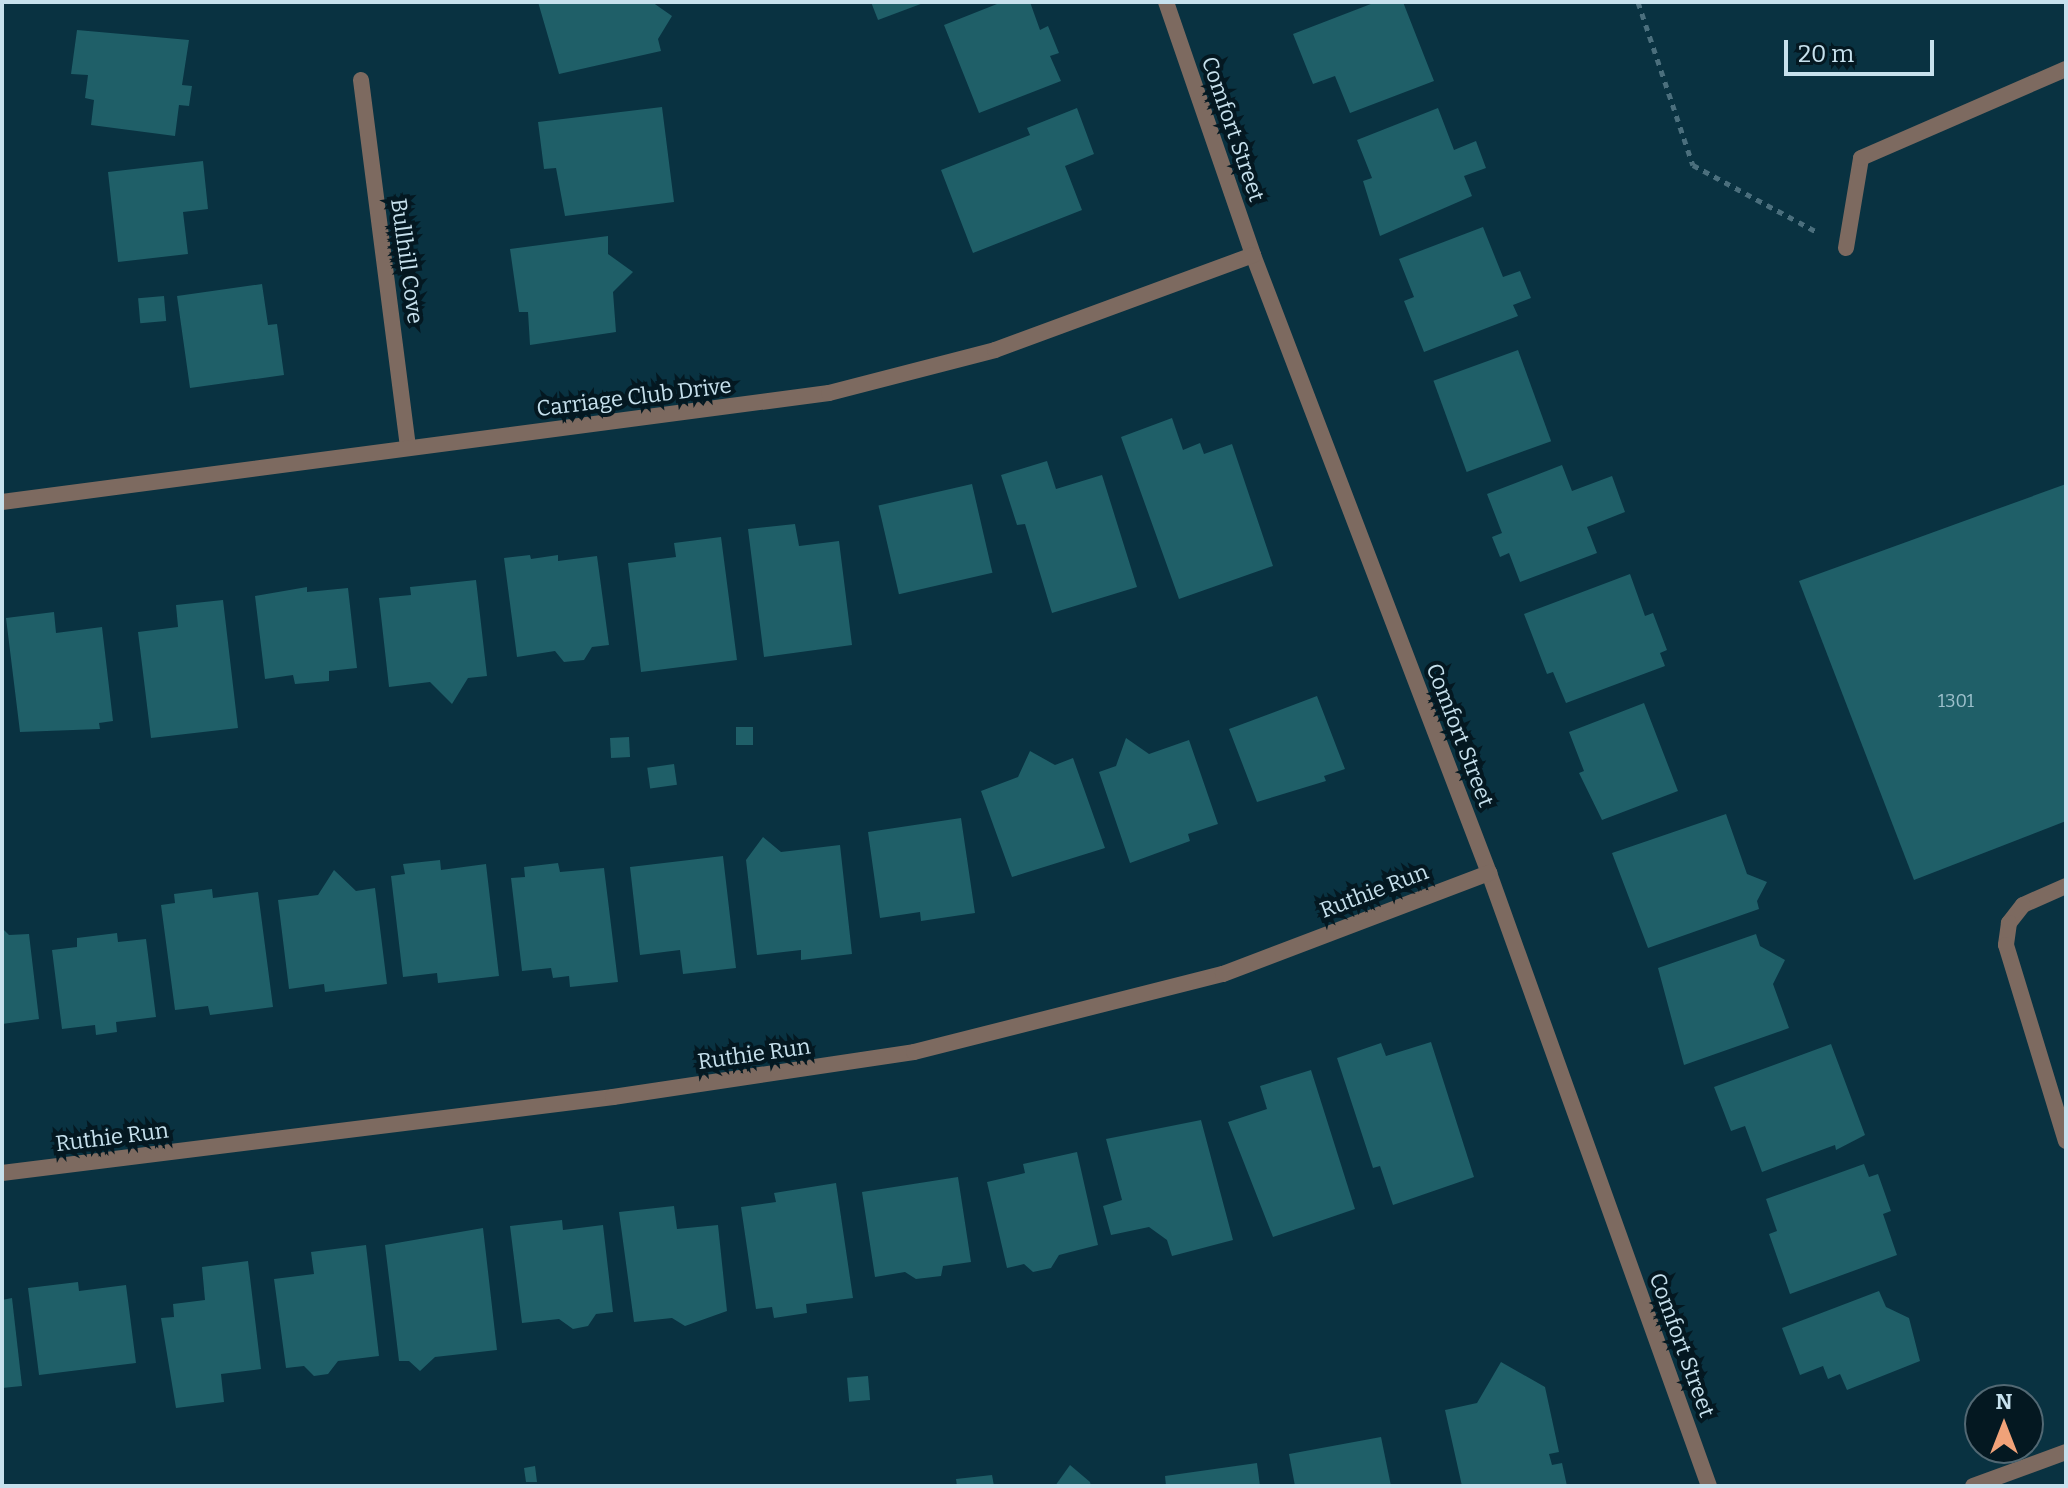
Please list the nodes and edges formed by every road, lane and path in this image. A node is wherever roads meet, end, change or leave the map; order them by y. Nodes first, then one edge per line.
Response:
1 (1166, 2) edge
2 (1638, 2) edge
3 (2066, 69) edge
4 (361, 80) dead end
5 (1846, 248) joint
6 (1253, 255) junction
7 (408, 448) junction
8 (2, 502) edge
9 (1489, 873) junction
10 (2066, 886) edge
11 (2066, 1141) edge
12 (2, 1173) edge
13 (2066, 1452) edge
14 (1709, 1486) edge
15 (1973, 1486) edge

1 - 6 street, Comfort Street
2 - 5 path
3 - 5 street
4 - 7 street, Bullhill Cove
6 - 7 street, Carriage Club Drive
6 - 9 street, Comfort Street
7 - 8 street, Carriage Club Drive
9 - 12 street, Ruthie Run
9 - 14 street, Comfort Street
10 - 11 street
13 - 15 street

